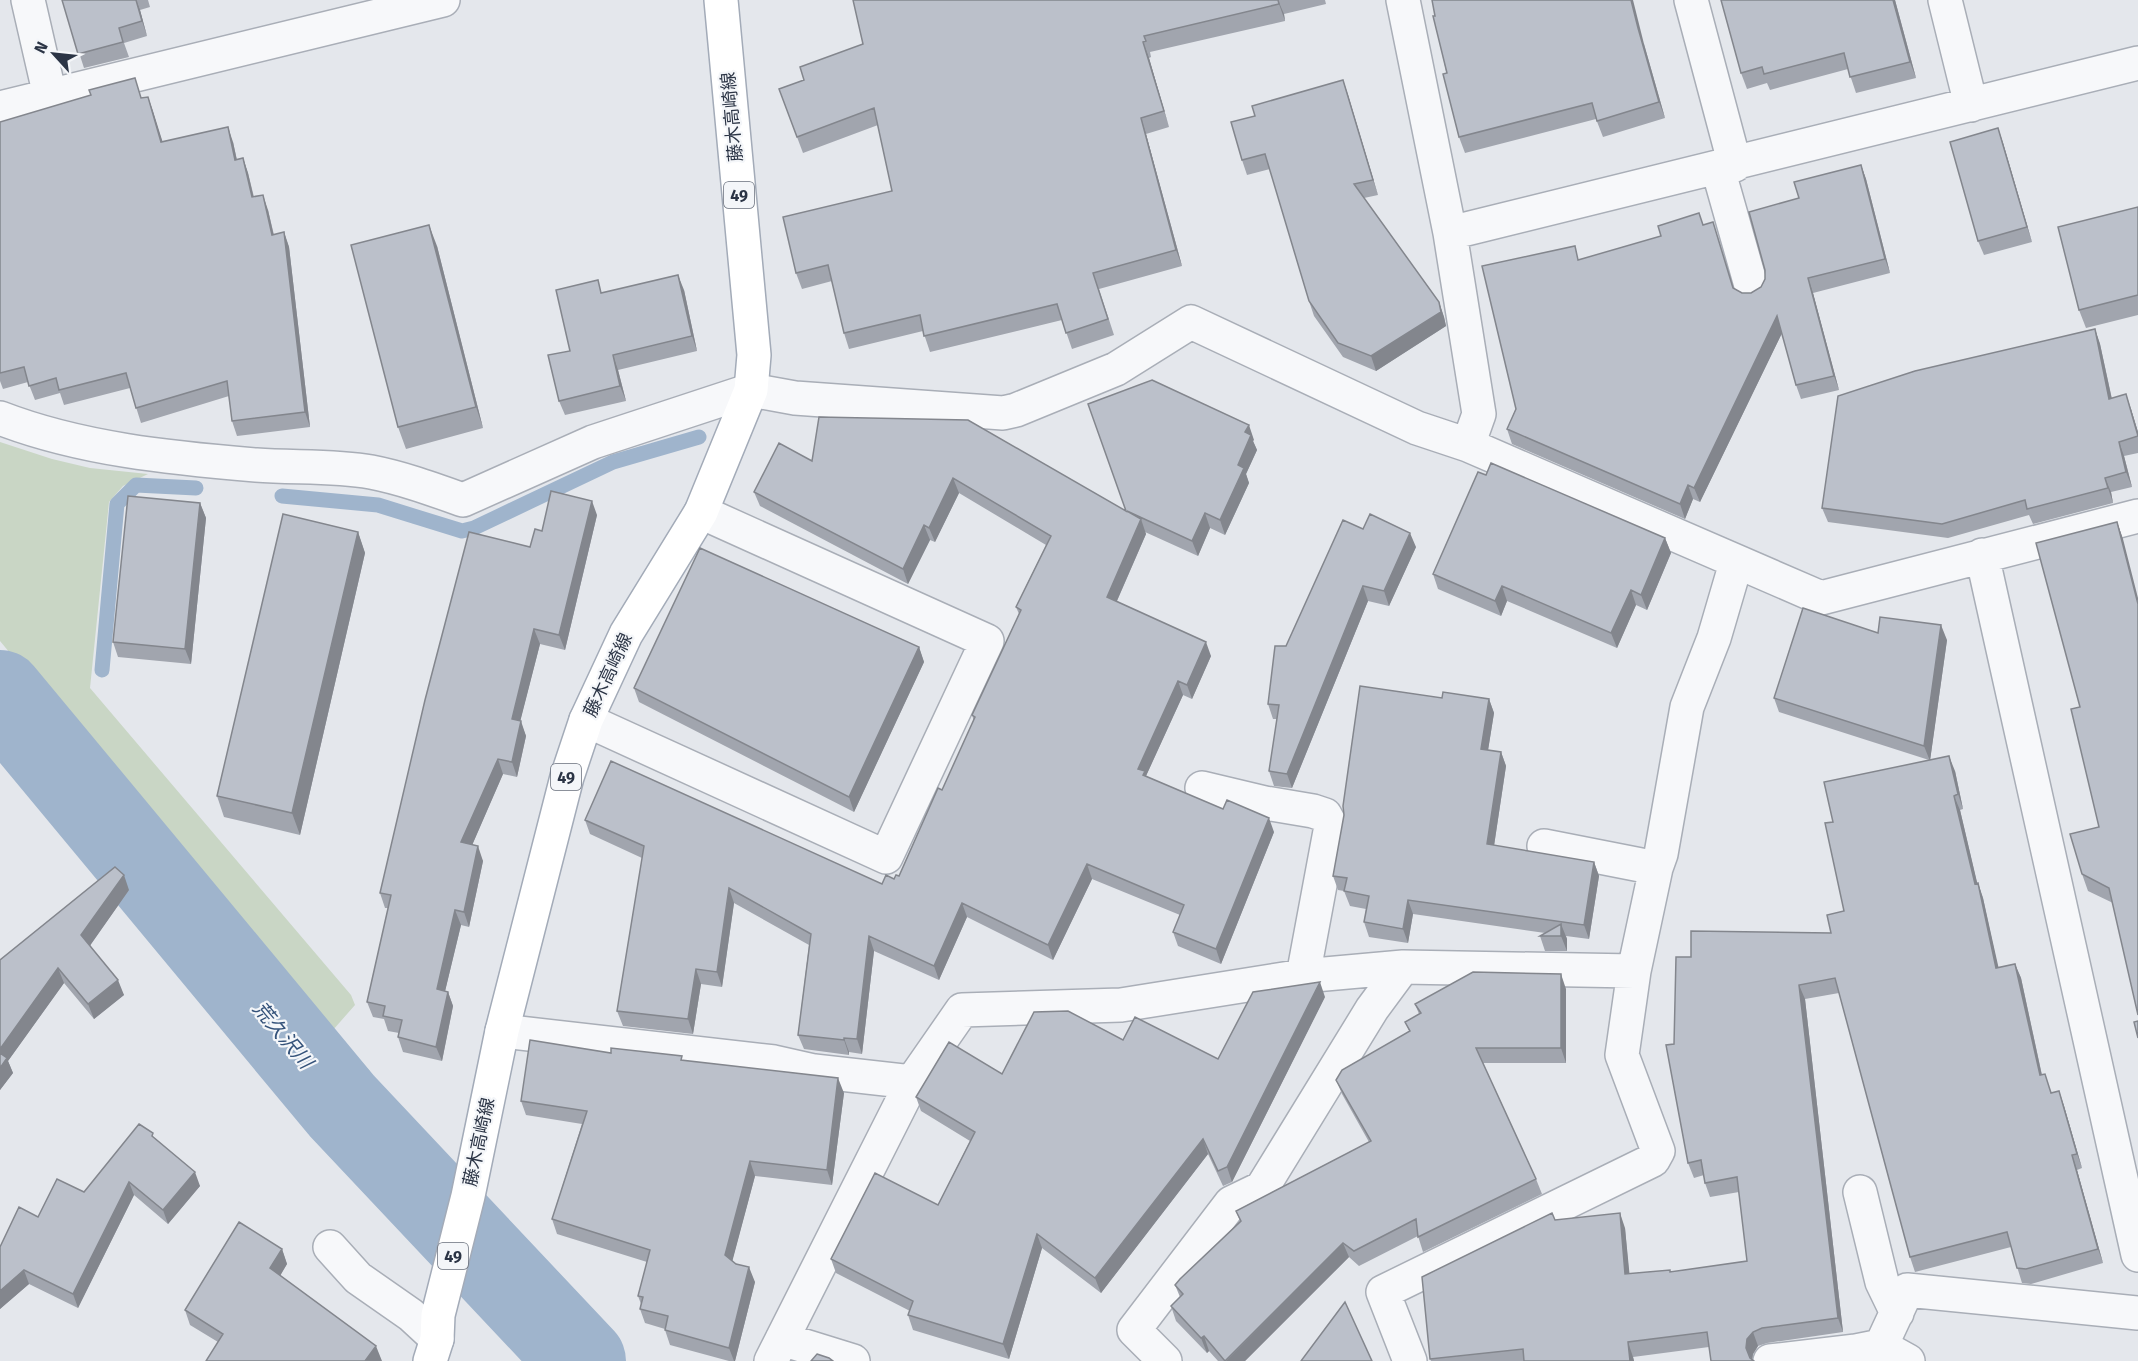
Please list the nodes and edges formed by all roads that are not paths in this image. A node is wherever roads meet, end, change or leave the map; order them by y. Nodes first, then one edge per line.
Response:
1 (28, 0) edge
2 (443, 0) edge
3 (721, 0) edge
4 (1403, 0) edge
5 (1691, 0) edge
6 (1945, 0) edge
7 (2138, 63) edge
8 (50, 96) junction
9 (1971, 105) junction
10 (0, 108) edge
11 (1726, 167) junction
12 (1450, 233) junction
13 (1752, 289) edge
14 (751, 390) junction
15 (0, 418) edge
16 (1468, 445) junction
17 (700, 512) junction
18 (2138, 516) edge
19 (1982, 555) junction
20 (1736, 563) junction
21 (586, 720) junction
22 (1202, 788) dead end
23 (1544, 846) dead end
24 (1656, 868) junction
25 (1402, 967) junction
26 (1634, 971) junction
27 (1303, 976) junction
28 (502, 1030) junction
29 (912, 1082) junction
30 (1860, 1191) dead end
31 (330, 1247) dead end
32 (2138, 1255) edge
33 (1897, 1312) junction
34 (2138, 1313) edge
35 (435, 1338) edge
36 (776, 1350) edge
37 (1894, 1353) edge
38 (853, 1361) edge
39 (1165, 1361) edge
40 (1410, 1361) edge
41 (1770, 1361) edge

1 - 8 street
2 - 8 street
3 - 14 main road, 藤木高崎線 / 49
4 - 12 street
5 - 11 street
6 - 9 street
7 - 9 street
8 - 10 street
9 - 11 street
11 - 12 street
11 - 13 street
12 - 16 street
14 - 15 street
14 - 16 street
14 - 17 main road, 藤木高崎線 / 49
16 - 20 street
17 - 21 main road, 藤木高崎線 / 49
17 - 21 street
18 - 19 street
19 - 20 street
19 - 32 street
20 - 24 street
21 - 28 main road, 藤木高崎線 / 49
22 - 27 street
23 - 24 street
24 - 26 street
25 - 26 street
25 - 27 street
25 - 39 street
26 - 40 street
27 - 29 street
28 - 29 street
28 - 35 main road, 藤木高崎線 / 49
29 - 36 street
30 - 33 street
31 - 35 street
33 - 34 street
33 - 37 street
36 - 38 street
37 - 41 street

